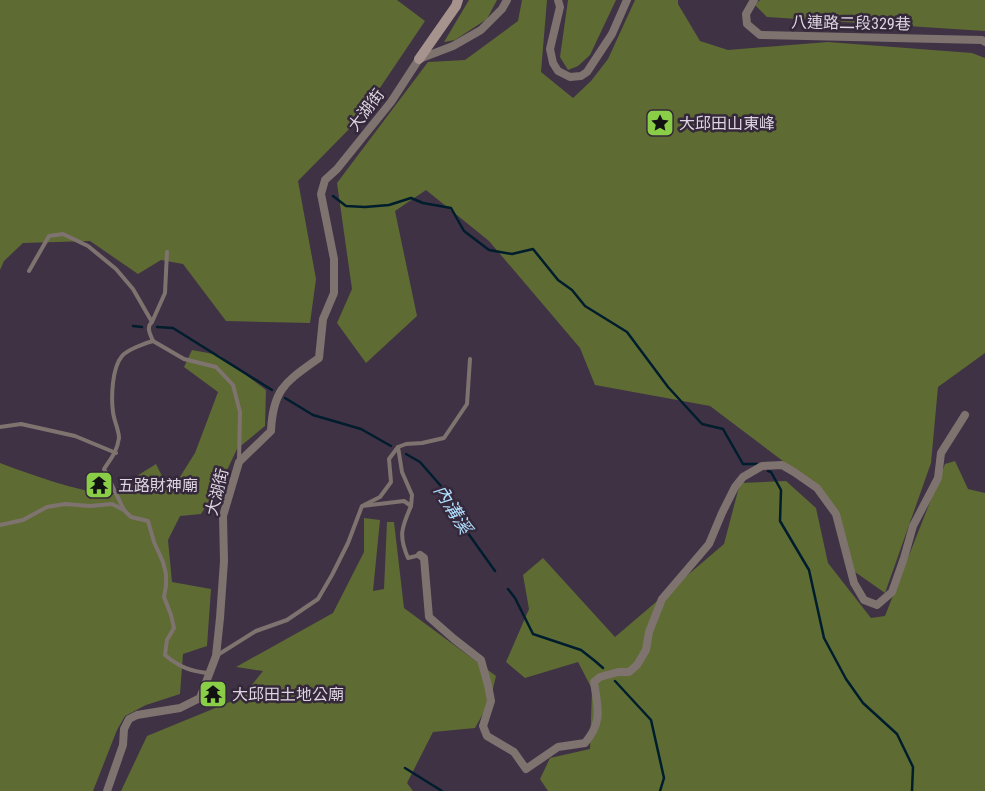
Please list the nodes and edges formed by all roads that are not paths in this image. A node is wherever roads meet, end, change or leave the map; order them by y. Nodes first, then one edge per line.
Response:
1 (458, 0) edge
2 (507, 0) edge
3 (558, 0) edge
4 (627, 0) edge
5 (754, 0) edge
6 (985, 42) edge
7 (419, 59) junction
8 (167, 252) dead end
9 (29, 271) dead end
10 (152, 322) junction
11 (153, 341) junction
12 (470, 359) dead end
13 (964, 415) dead end
14 (0, 427) edge
15 (398, 447) junction
16 (116, 453) junction
17 (239, 462) junction
18 (362, 506) junction
19 (411, 506) junction
20 (124, 510) junction
21 (0, 525) edge
22 (420, 555) joint
23 (216, 656) junction
24 (210, 673) junction
25 (107, 791) edge

1 - 7 street
2 - 7 street
3 - 4 street
5 - 6 street, 八連路二段329巷
7 - 17 street, 大湖街
8 - 10 lane
9 - 10 lane
10 - 11 lane
11 - 16 lane
11 - 17 lane
12 - 15 lane
13 - 22 street
14 - 16 lane
15 - 18 lane
15 - 19 lane
16 - 20 lane
17 - 23 street, 大湖街
18 - 19 lane
18 - 23 lane
19 - 22 lane
20 - 21 lane
20 - 24 lane
23 - 24 street, 大湖街
24 - 25 street, 大湖街

